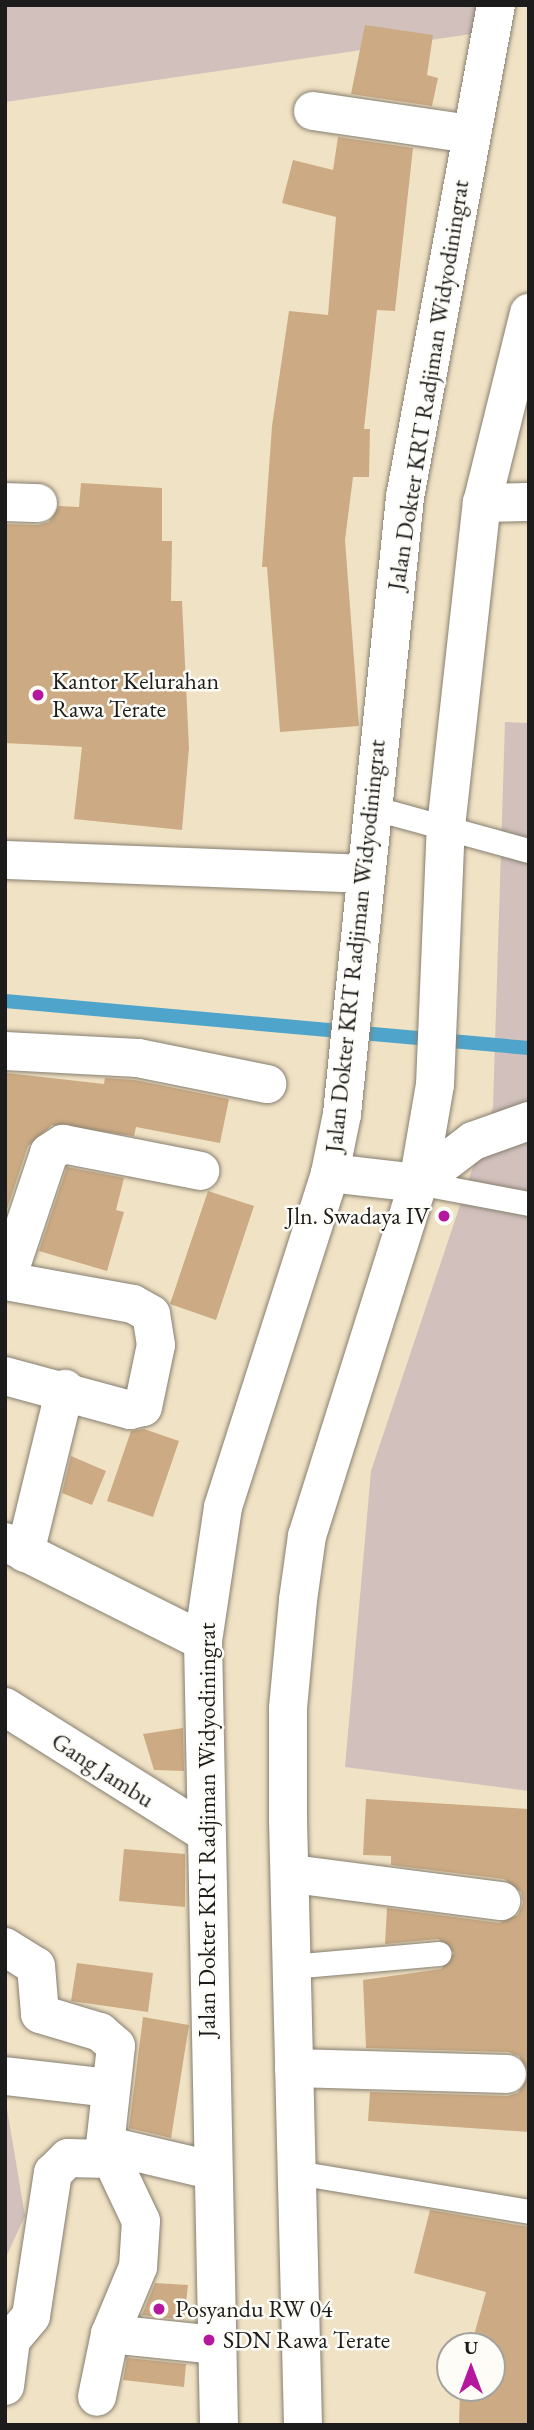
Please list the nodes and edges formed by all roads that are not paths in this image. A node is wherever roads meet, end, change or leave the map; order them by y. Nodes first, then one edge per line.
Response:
1 (496, 5) edge
2 (313, 111) dead end
3 (470, 134) junction
4 (529, 313) edge
5 (529, 502) edge
6 (482, 503) junction
7 (369, 807) junction
8 (446, 827) junction
9 (529, 851) edge
10 (5, 860) edge
11 (362, 874) junction
12 (5, 1051) edge
13 (267, 1084) dead end
14 (529, 1121) edge
15 (200, 1171) dead end
16 (330, 1173) junction
17 (418, 1183) junction
18 (529, 1204) edge
19 (6, 1281) edge
20 (5, 1376) edge
21 (65, 1390) junction
22 (15, 1547) edge
23 (203, 1641) junction
24 (5, 1707) edge
25 (203, 1831) junction
26 (293, 1874) junction
27 (501, 1901) dead end
28 (5, 1947) edge
29 (439, 1954) dead end
30 (291, 1967) junction
31 (294, 2068) junction
32 (507, 2074) dead end
33 (5, 2076) edge
34 (108, 2088) junction
35 (107, 2152) junction
36 (211, 2170) junction
37 (297, 2173) junction
38 (529, 2212) edge
39 (110, 2334) junction
40 (217, 2345) junction
41 (5, 2386) edge
42 (97, 2397) dead end
43 (219, 2425) edge
44 (303, 2425) edge

1 - 3 main road, Jalan Dokter KRT Radjiman Widyodiningrat
2 - 3 main road
3 - 7 main road, Jalan Dokter KRT Radjiman Widyodiningrat
4 - 6 main road
5 - 6 main road
6 - 8 main road
7 - 8 lane
7 - 11 main road, Jalan Dokter KRT Radjiman Widyodiningrat
8 - 9 lane
8 - 17 main road
10 - 11 main road
11 - 16 main road, Jalan Dokter KRT Radjiman Widyodiningrat
12 - 13 main road
14 - 17 main road
15 - 19 main road
16 - 17 main road
16 - 23 main road, Jalan Dokter KRT Radjiman Widyodiningrat
17 - 18 lane
17 - 26 main road
19 - 21 main road
20 - 21 main road
21 - 22 main road
22 - 23 main road
23 - 25 main road, Jalan Dokter KRT Radjiman Widyodiningrat
24 - 25 main road, Gang Jambu
25 - 36 main road, Jalan Dokter KRT Radjiman Widyodiningrat
26 - 27 main road
26 - 30 main road
28 - 34 main road
29 - 30 lane
30 - 31 main road
31 - 32 main road
31 - 37 main road
33 - 34 main road
34 - 35 main road
35 - 36 main road
35 - 39 main road
35 - 41 main road
36 - 40 main road, Jalan Dokter KRT Radjiman Widyodiningrat
37 - 38 lane
37 - 44 main road
39 - 40 main road
39 - 42 main road
40 - 43 main road, Jalan Dokter KRT Radjiman Widyodiningrat

